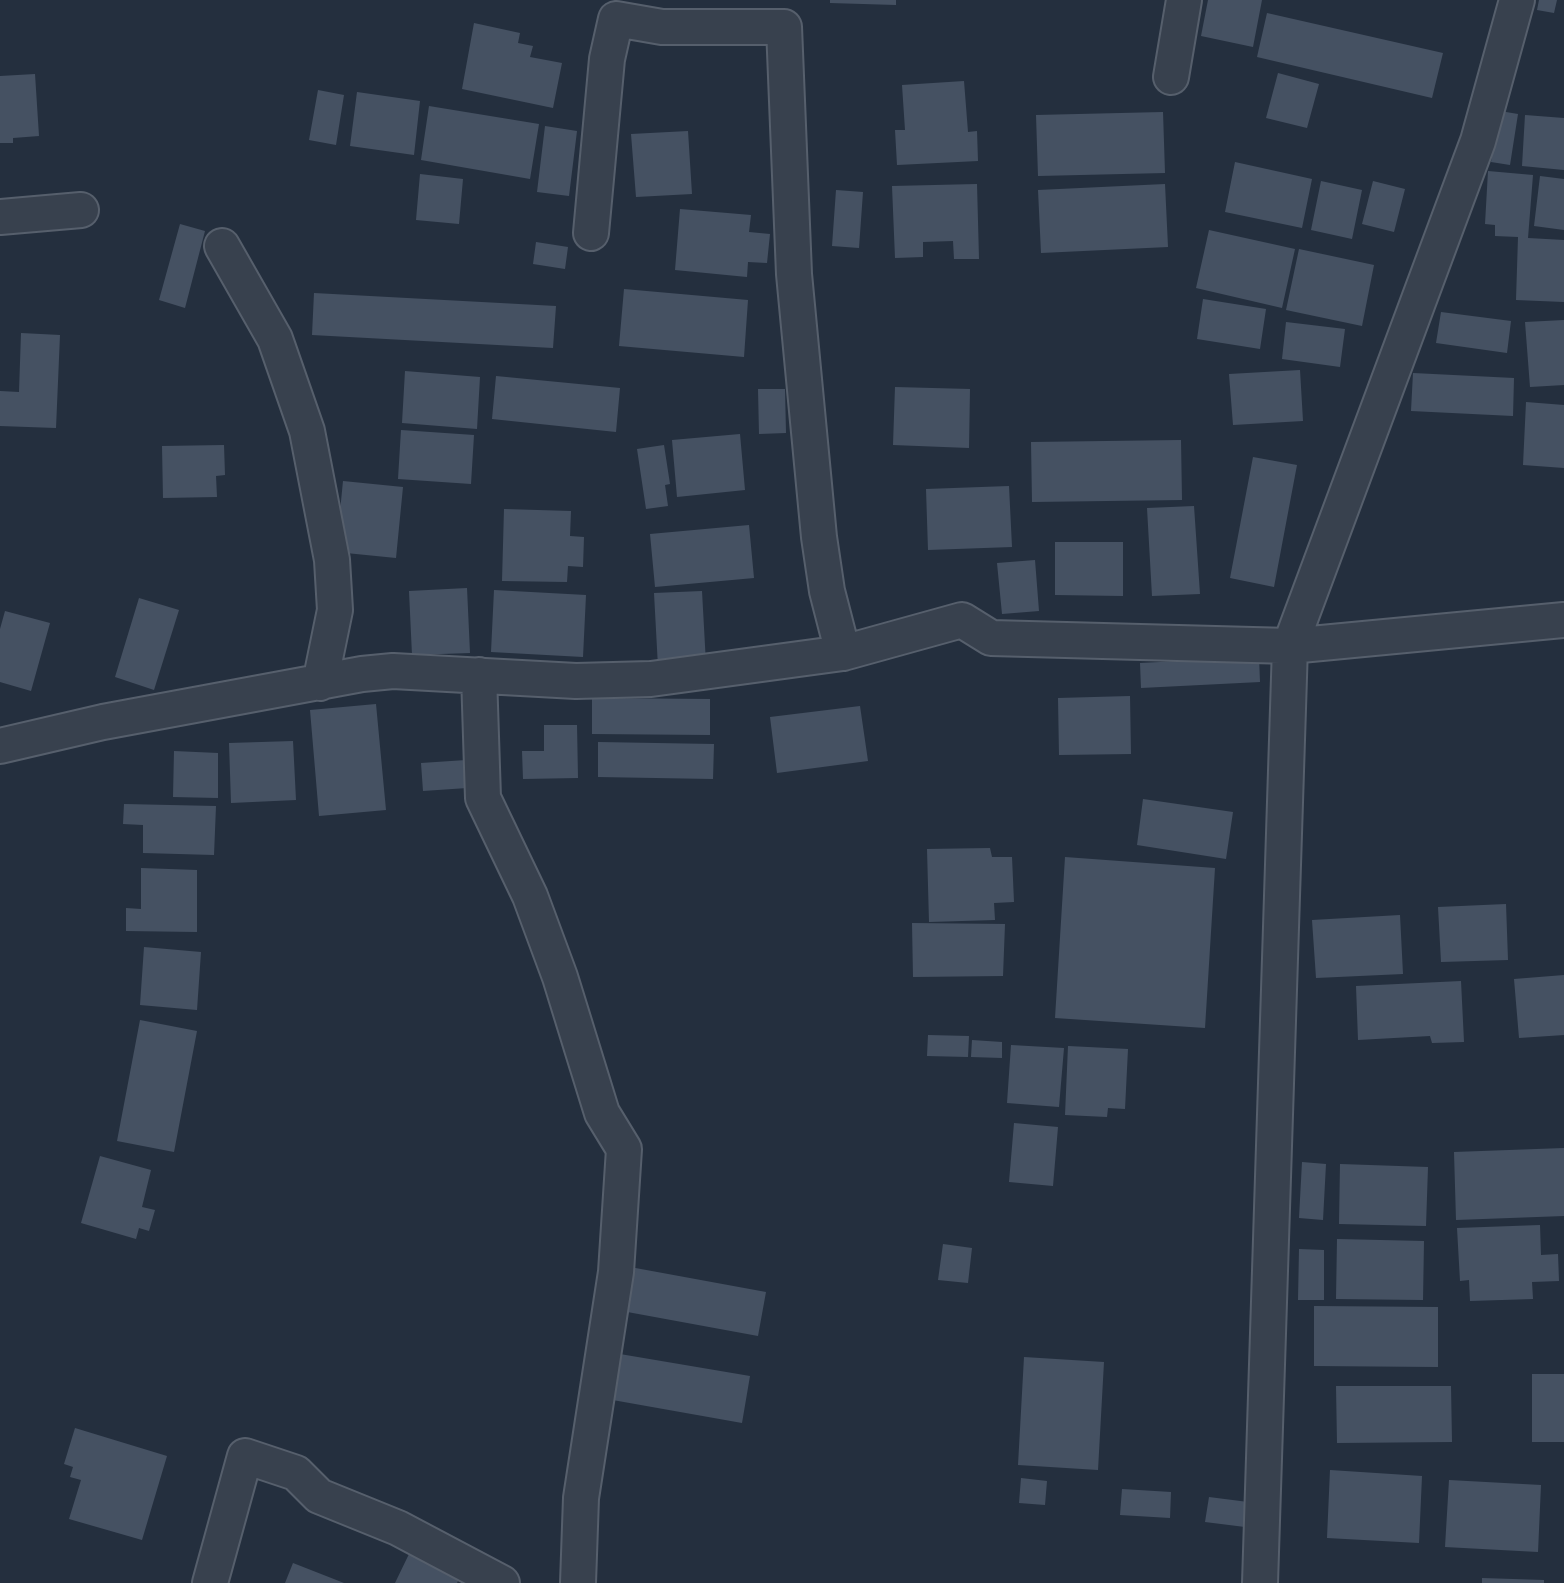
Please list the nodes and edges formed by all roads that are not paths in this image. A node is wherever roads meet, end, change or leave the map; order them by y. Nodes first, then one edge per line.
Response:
1 (1184, 0) edge
2 (1517, 0) edge
3 (1171, 77) dead end
4 (81, 210) dead end
5 (0, 217) edge
6 (591, 233) dead end
7 (222, 246) dead end
8 (1564, 620) edge
9 (1290, 646) junction
10 (843, 653) junction
11 (479, 675) junction
12 (320, 683) junction
13 (0, 746) edge
14 (210, 1583) edge
15 (502, 1583) edge
16 (578, 1583) edge
17 (1260, 1583) edge

1 - 3 street
2 - 9 street
4 - 5 street
6 - 10 street
7 - 12 street
8 - 9 street
9 - 10 street
9 - 17 street
10 - 11 street
11 - 12 street
11 - 16 street
12 - 13 street
14 - 15 street

